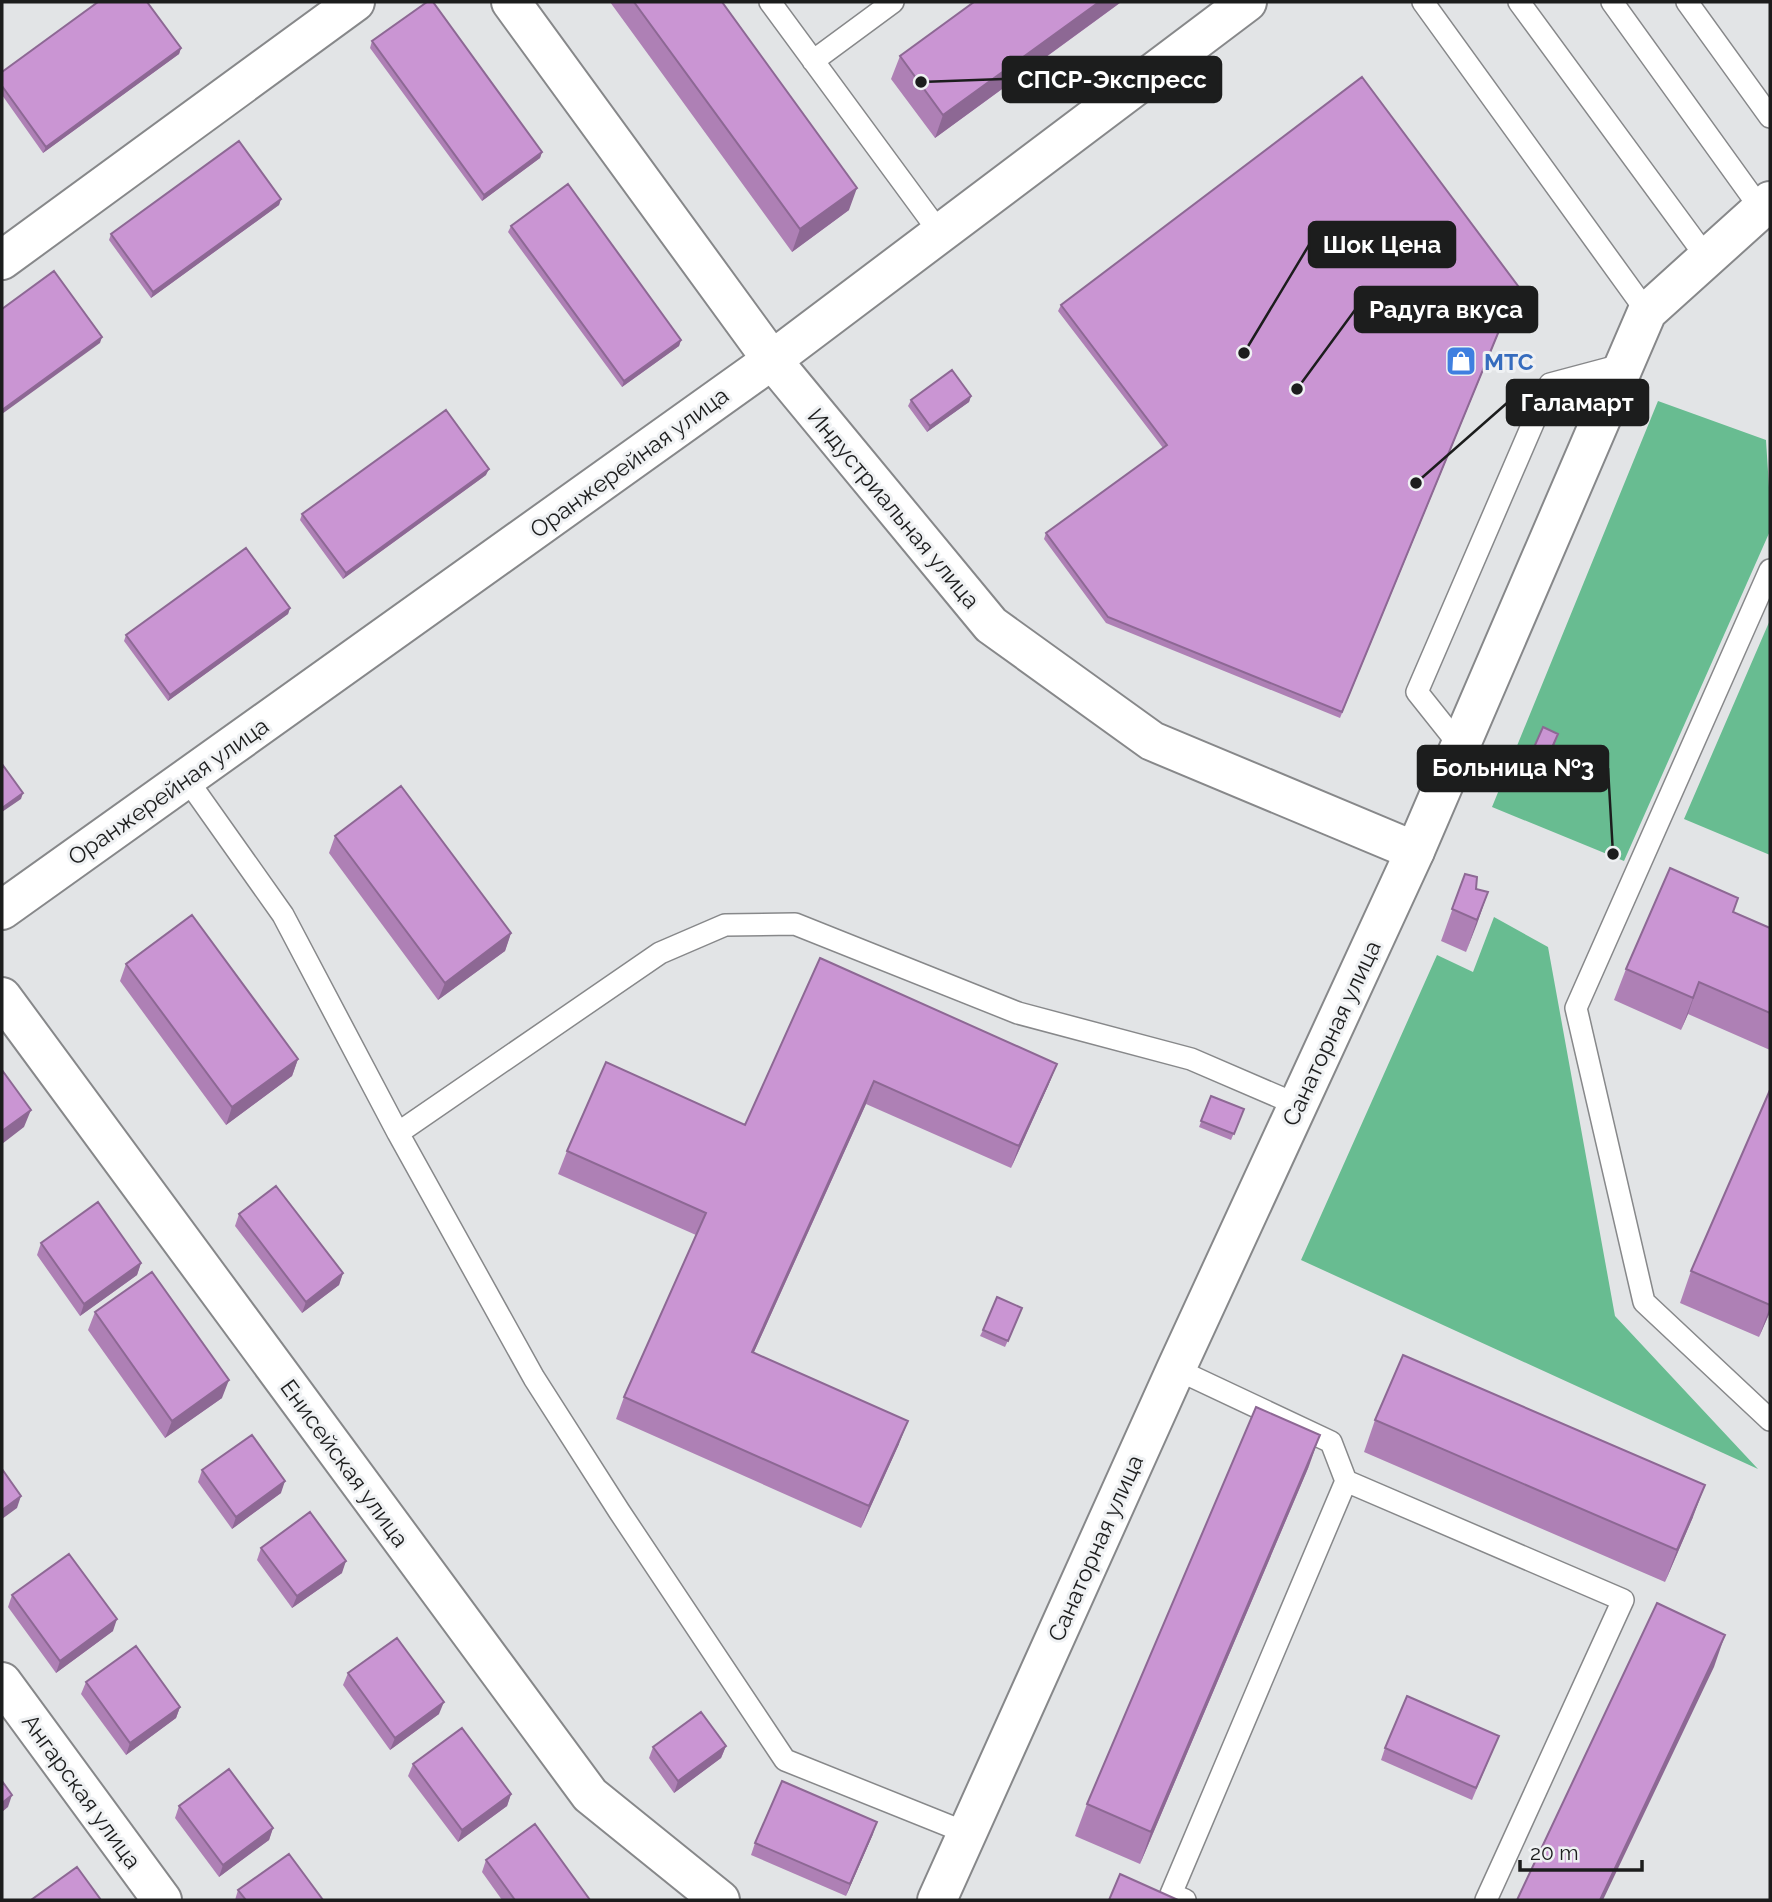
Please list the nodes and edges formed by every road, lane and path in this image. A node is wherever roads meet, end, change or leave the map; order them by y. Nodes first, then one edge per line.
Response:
1 (355, 2) edge
2 (511, 2) edge
3 (770, 2) edge
4 (893, 2) edge
5 (1247, 2) edge
6 (1423, 2) edge
7 (1519, 2) edge
8 (1612, 2) edge
9 (1687, 2) edge
10 (813, 61) junction
11 (1770, 117) edge
12 (1766, 205) edge
13 (940, 233) junction
14 (1707, 258) junction
15 (2, 260) edge
16 (1647, 312) junction
17 (772, 360) junction
18 (1625, 364) junction
19 (1770, 570) edge
20 (1460, 746) junction
21 (186, 778) junction
22 (1415, 850) junction
23 (2, 909) edge
24 (2, 997) edge
25 (1298, 1105) junction
26 (398, 1133) junction
27 (1176, 1368) junction
28 (1770, 1420) edge
29 (1346, 1481) junction
30 (2, 1682) edge
31 (967, 1833) junction
32 (162, 1900) edge
33 (720, 1900) edge
34 (937, 1900) edge
35 (1185, 1900) edge
36 (1486, 1900) edge

1 - 15 main road
2 - 17 main road, Индустриальная улица
3 - 10 lane
4 - 10 lane
5 - 13 main road, Оранжерейная улица
6 - 16 lane
7 - 14 lane
8 - 12 lane
9 - 11 lane
10 - 13 lane
12 - 14 main road, Санаторная улица
13 - 17 main road, Оранжерейная улица
14 - 16 main road, Санаторная улица
16 - 18 main road, Санаторная улица
17 - 21 main road, Оранжерейная улица
17 - 22 main road, Индустриальная улица
18 - 20 main road, Санаторная улица
18 - 20 lane
19 - 28 lane
20 - 22 main road, Санаторная улица
21 - 23 main road, Оранжерейная улица
21 - 26 lane
22 - 25 main road, Санаторная улица
24 - 33 main road, Енисейская улица
25 - 26 lane
25 - 27 main road, Санаторная улица
26 - 31 lane
27 - 29 lane
27 - 31 main road, Санаторная улица
29 - 35 lane
29 - 36 lane
30 - 32 main road, Ангарская улица
31 - 34 main road, Санаторная улица

